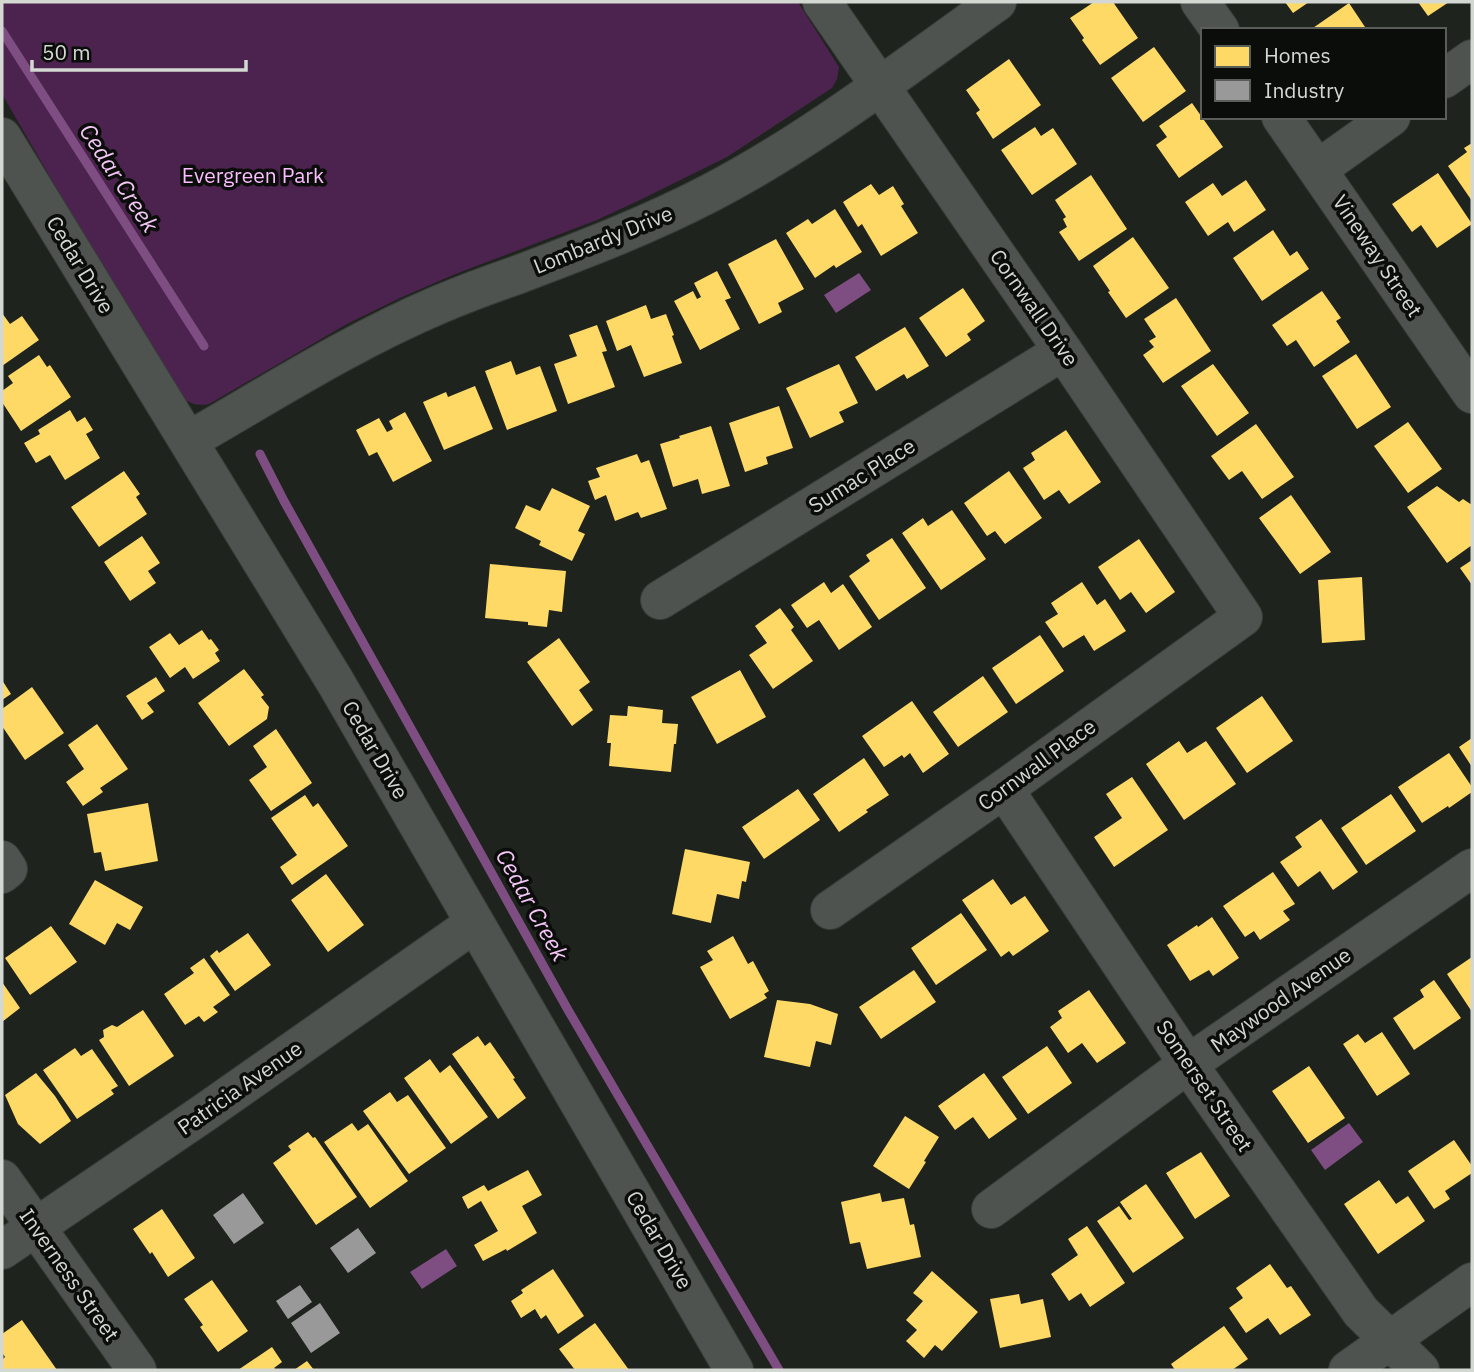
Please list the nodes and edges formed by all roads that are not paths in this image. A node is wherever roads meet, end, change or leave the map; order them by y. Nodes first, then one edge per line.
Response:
1 (822, 2) edge
2 (997, 2) edge
3 (1200, 2) edge
4 (1219, 28) edge
5 (1472, 59) edge
6 (1446, 78) edge
7 (880, 86) junction
8 (1282, 119) edge
9 (1388, 119) edge
10 (2, 137) edge
11 (1318, 169) junction
12 (1063, 351) junction
13 (1472, 394) edge
14 (188, 441) junction
15 (660, 600) dead end
16 (1242, 617) joint
17 (1004, 789) junction
18 (2, 860) edge
19 (1472, 867) edge
20 (2, 874) edge
21 (830, 910) dead end
22 (475, 923) junction
23 (1188, 1064) junction
24 (2, 1180) edge
25 (991, 1209) dead end
26 (35, 1226) junction
27 (2, 1250) edge
28 (1472, 1282) edge
29 (1390, 1340) junction
30 (137, 1370) edge
31 (734, 1370) edge
32 (1348, 1370) edge
33 (1420, 1370) edge

1 - 7 street, Cornwall Drive
2 - 7 street, Lombardy Drive
3 - 4 street
5 - 6 street
7 - 12 street, Cornwall Drive
7 - 14 street, Lombardy Drive
8 - 11 street, Vineway Street
9 - 11 street
10 - 14 street, Cedar Drive
11 - 13 street, Vineway Street
12 - 15 street, Sumac Place
12 - 16 street, Cornwall Drive
14 - 22 street, Cedar Drive
16 - 17 street, Cornwall Place
17 - 21 street, Cornwall Place
17 - 23 street, Somerset Street
18 - 20 street
19 - 23 street, Maywood Avenue
22 - 26 street, Patricia Avenue
22 - 31 street, Cedar Drive
23 - 25 street, Maywood Avenue
23 - 29 street, Somerset Street
24 - 26 street, Inverness Street
26 - 27 street, Patricia Avenue
26 - 30 street, Inverness Street
28 - 29 street
29 - 32 street
29 - 33 street, Somerset Street

